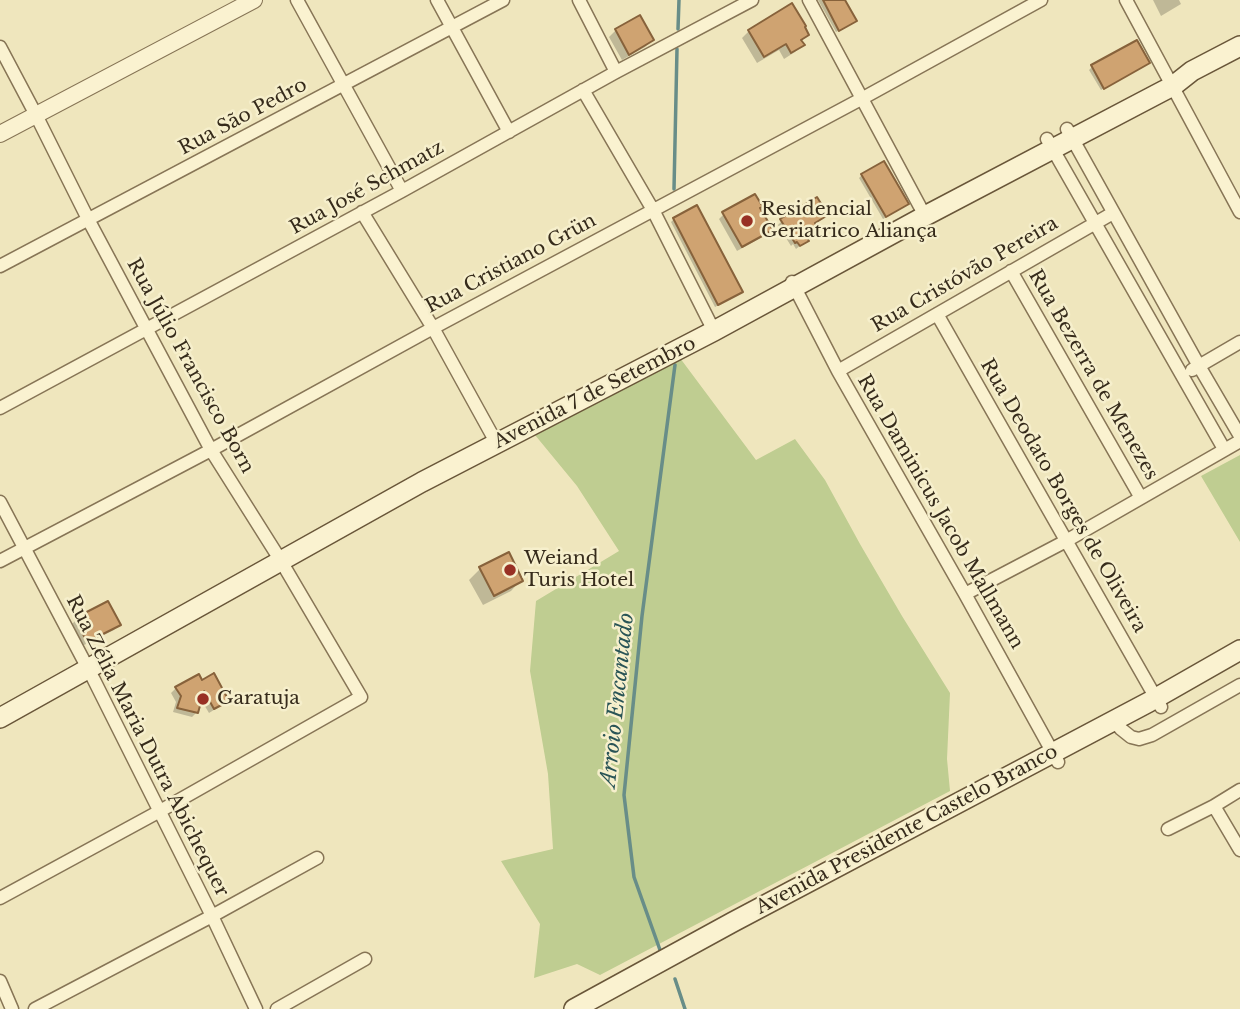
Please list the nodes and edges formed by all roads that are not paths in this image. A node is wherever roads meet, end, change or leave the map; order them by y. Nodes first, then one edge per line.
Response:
1 (254, 0) edge
2 (297, 0) edge
3 (437, 0) edge
4 (503, 0) edge
5 (579, 0) edge
6 (752, 0) edge
7 (809, 0) edge
8 (1041, 0) edge
9 (1126, 0) edge
10 (451, 27) junction
11 (1240, 46) edge
12 (0, 47) edge
13 (616, 72) junction
14 (1170, 81) junction
15 (343, 85) junction
16 (583, 90) junction
17 (863, 98) junction
18 (36, 115) junction
19 (509, 132) junction
20 (0, 134) edge
21 (1070, 134) junction
22 (1050, 144) junction
23 (402, 191) junction
24 (653, 210) junction
25 (362, 212) junction
26 (923, 212) junction
27 (1240, 212) edge
28 (1113, 213) junction
29 (89, 221) junction
30 (1095, 223) junction
31 (0, 266) edge
32 (1011, 271) junction
33 (793, 283) junction
34 (937, 314) junction
35 (712, 327) junction
36 (433, 328) junction
37 (146, 330) junction
38 (1240, 342) edge
39 (1199, 366) junction
40 (838, 370) junction
41 (1181, 376) junction
42 (0, 408) edge
43 (1240, 438) edge
44 (494, 439) junction
45 (1224, 449) junction
46 (211, 450) junction
47 (1141, 498) junction
48 (0, 502) edge
49 (1066, 541) junction
50 (25, 548) junction
51 (278, 557) junction
52 (0, 561) edge
53 (965, 594) junction
54 (1240, 650) edge
55 (1240, 660) edge
56 (86, 664) junction
57 (1240, 685) edge
58 (1158, 703) junction
59 (0, 705) edge
60 (0, 718) edge
61 (1117, 725) junction
62 (1056, 758) junction
63 (1240, 790) edge
64 (1214, 806) junction
65 (160, 811) junction
66 (1168, 830) dead end
67 (1240, 850) edge
68 (317, 858) dead end
69 (0, 898) edge
70 (212, 916) junction
71 (365, 959) dead end
72 (0, 981) edge
73 (12, 1009) edge
74 (35, 1009) edge
75 (257, 1009) edge
76 (277, 1009) edge
77 (574, 1009) edge
78 (596, 1009) edge

1 - 18 street
2 - 15 street
3 - 10 street
4 - 10 street, Rua São Pedro
5 - 13 street
6 - 13 street, Rua José Schmatz
7 - 17 street
8 - 17 street, Rua Cristiano Grün
9 - 14 street
10 - 15 street, Rua São Pedro
10 - 19 street
11 - 14 main road, Avenida 7 de Setembro
12 - 18 street, Rua Júlio Francisco Born
13 - 16 street, Rua José Schmatz
14 - 21 main road, Avenida 7 de Setembro
14 - 27 street
15 - 23 street
15 - 29 street, Rua São Pedro
16 - 19 street, Rua José Schmatz
16 - 24 street
17 - 24 street, Rua Cristiano Grün
17 - 26 street
18 - 20 street
18 - 29 street, Rua Júlio Francisco Born
19 - 23 street, Rua José Schmatz
21 - 22 main road, Avenida 7 de Setembro
21 - 28 street
22 - 26 main road, Avenida 7 de Setembro
22 - 30 street
23 - 25 street, Rua José Schmatz
24 - 35 street
24 - 36 street, Rua Cristiano Grün
25 - 36 street
25 - 37 street, Rua José Schmatz
26 - 33 main road, Avenida 7 de Setembro
28 - 30 street, Rua Cristóvão Pereira
28 - 39 street
29 - 31 street, Rua São Pedro
29 - 37 street, Rua Júlio Francisco Born
30 - 32 street, Rua Cristóvão Pereira
30 - 41 street
32 - 34 street, Rua Cristóvão Pereira
32 - 47 street, Rua Bezerra de Menezes
33 - 35 main road, Avenida 7 de Setembro
33 - 40 street, Rua Daminicus Jacob Mallmann
34 - 40 street, Rua Cristóvão Pereira
34 - 49 street, Rua Deodato Borges de Oliveira
35 - 44 main road, Avenida 7 de Setembro
36 - 44 street
36 - 46 street, Rua Cristiano Grün
37 - 42 street, Rua José Schmatz
37 - 46 street, Rua Júlio Francisco Born
38 - 39 street
39 - 41 street
39 - 43 street
40 - 53 street, Rua Daminicus Jacob Mallmann
41 - 45 street
43 - 45 street
44 - 51 main road, Avenida 7 de Setembro
45 - 47 street
46 - 50 street, Rua Cristiano Grün
46 - 51 street, Rua Júlio Francisco Born
47 - 49 street
48 - 50 street, Rua Zélia Maria Dutra Abichequer
49 - 53 street
49 - 58 street, Rua Deodato Borges de Oliveira
50 - 52 street, Rua Cristiano Grün
50 - 56 street, Rua Zélia Maria Dutra Abichequer
51 - 56 main road, Avenida 7 de Setembro
51 - 65 street, Rua Júlio Francisco Born
53 - 62 street, Rua Daminicus Jacob Mallmann
54 - 58 main road, Avenida Presidente Castelo Branco
55 - 58 main road, Avenida Presidente Castelo Branco
56 - 59 main road, Avenida 7 de Setembro
56 - 60 main road, Avenida 7 de Setembro
56 - 65 street, Rua Zélia Maria Dutra Abichequer
57 - 61 street
58 - 61 main road, Avenida Presidente Castelo Branco
61 - 62 main road, Avenida Presidente Castelo Branco
62 - 77 main road, Avenida Presidente Castelo Branco
62 - 78 main road, Avenida Presidente Castelo Branco
63 - 64 street
64 - 66 street
64 - 67 street
65 - 69 street
65 - 70 street, Rua Zélia Maria Dutra Abichequer
68 - 70 street
70 - 74 street
70 - 75 street, Rua Zélia Maria Dutra Abichequer
71 - 76 street
72 - 73 street

